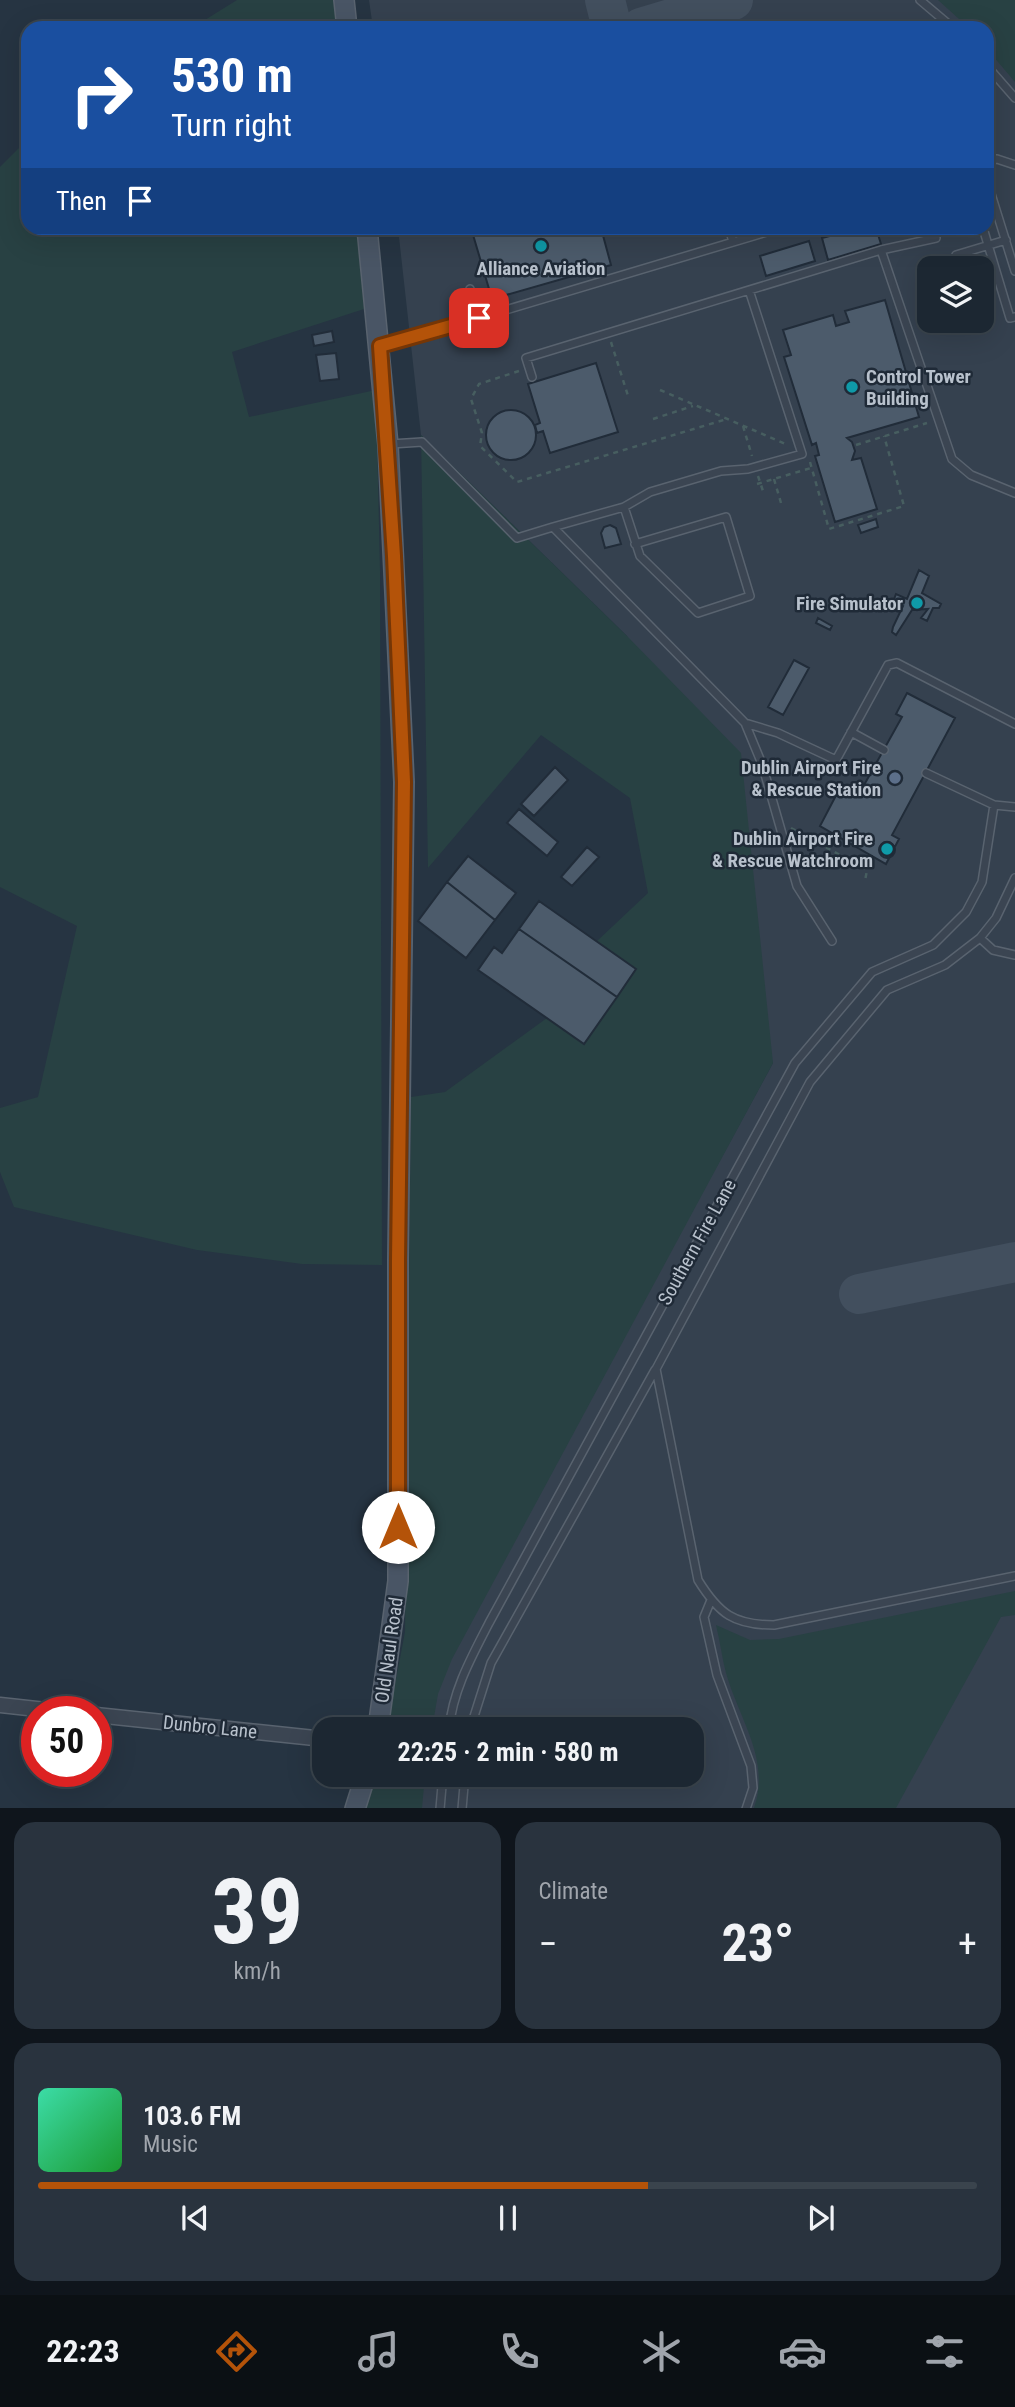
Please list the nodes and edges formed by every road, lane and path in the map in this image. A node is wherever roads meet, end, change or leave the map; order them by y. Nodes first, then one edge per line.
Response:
1 (344, 0) edge
2 (920, 0) edge
3 (346, 21) edge
4 (945, 21) edge
5 (994, 74) edge
6 (1015, 98) edge
7 (994, 160) edge
8 (1015, 165) edge
9 (994, 203) edge
10 (368, 235) edge
11 (731, 235) edge
12 (756, 235) edge
13 (985, 235) edge
14 (936, 238) dead end
15 (1006, 240) junction
16 (733, 242) junction
17 (989, 246) junction
18 (881, 250) junction
19 (956, 255) dead end
20 (1015, 271) edge
21 (470, 289) dead end
22 (749, 290) junction
23 (479, 318) junction
24 (1013, 318) edge
25 (608, 333) junction
26 (380, 346) junction
27 (529, 368) junction
28 (532, 377) dead end
29 (660, 390) dead end
30 (629, 399) dead end
31 (694, 405) junction
32 (653, 419) dead end
33 (727, 419) junction
34 (937, 420) junction
35 (884, 436) junction
36 (388, 445) junction
37 (856, 445) dead end
38 (802, 454) junction
39 (811, 468) junction
40 (774, 479) junction
41 (757, 484) dead end
42 (1015, 493) edge
43 (781, 503) dead end
44 (624, 507) junction
45 (553, 527) junction
46 (635, 544) junction
47 (745, 723) junction
48 (1015, 724) edge
49 (851, 732) junction
50 (884, 750) dead end
51 (926, 773) dead end
52 (994, 805) junction
53 (1015, 807) edge
54 (790, 827) dead end
55 (838, 853) junction
56 (832, 863) dead end
57 (1015, 878) edge
58 (865, 881) dead end
59 (980, 938) junction
60 (832, 940) dead end
61 (1015, 955) edge
62 (656, 1369) junction
63 (1015, 1576) edge
64 (711, 1600) junction
65 (0, 1705) edge
66 (21, 1707) edge
67 (112, 1717) edge
68 (380, 1717) edge
69 (450, 1717) edge
70 (474, 1717) edge
71 (312, 1738) edge
72 (362, 1787) edge
73 (442, 1787) edge
74 (464, 1787) edge
75 (355, 1808) edge
76 (440, 1808) edge
77 (462, 1808) edge
78 (746, 1808) edge

1 - 3 main road
2 - 4 lane
5 - 6 lane
7 - 8 lane
9 - 15 lane
10 - 26 main road, Old Naul Road
11 - 16 lane
12 - 16 lane
13 - 17 lane
14 - 18 lane
15 - 17 lane
15 - 20 lane
16 - 23 lane
17 - 19 lane
17 - 24 lane
18 - 22 lane
18 - 34 lane
21 - 23 lane
22 - 25 lane
22 - 38 lane
23 - 26 lane
25 - 27 lane
25 - 30 path
26 - 36 main road, Old Naul Road
27 - 28 lane
27 - 33 path
29 - 31 path
31 - 32 path
31 - 33 path
33 - 38 path
34 - 35 path
34 - 42 lane
35 - 37 path
35 - 39 path
36 - 45 lane
36 - 68 main road, Old Naul Road
38 - 39 path
38 - 44 lane
39 - 40 path
40 - 41 path
40 - 43 path
44 - 45 lane
44 - 46 lane
45 - 47 lane
46 - 46 lane
47 - 49 lane
47 - 60 lane
48 - 49 lane
49 - 50 lane
51 - 52 lane
52 - 53 lane
52 - 69 lane, Southern Fire Lane
54 - 55 path
55 - 56 path
55 - 58 path
57 - 59 lane
59 - 61 lane
59 - 62 lane
62 - 64 lane
62 - 70 lane
63 - 64 lane
64 - 78 lane
65 - 66 street
67 - 71 street, Dunbro Lane
72 - 75 main road
73 - 76 lane
74 - 77 lane

